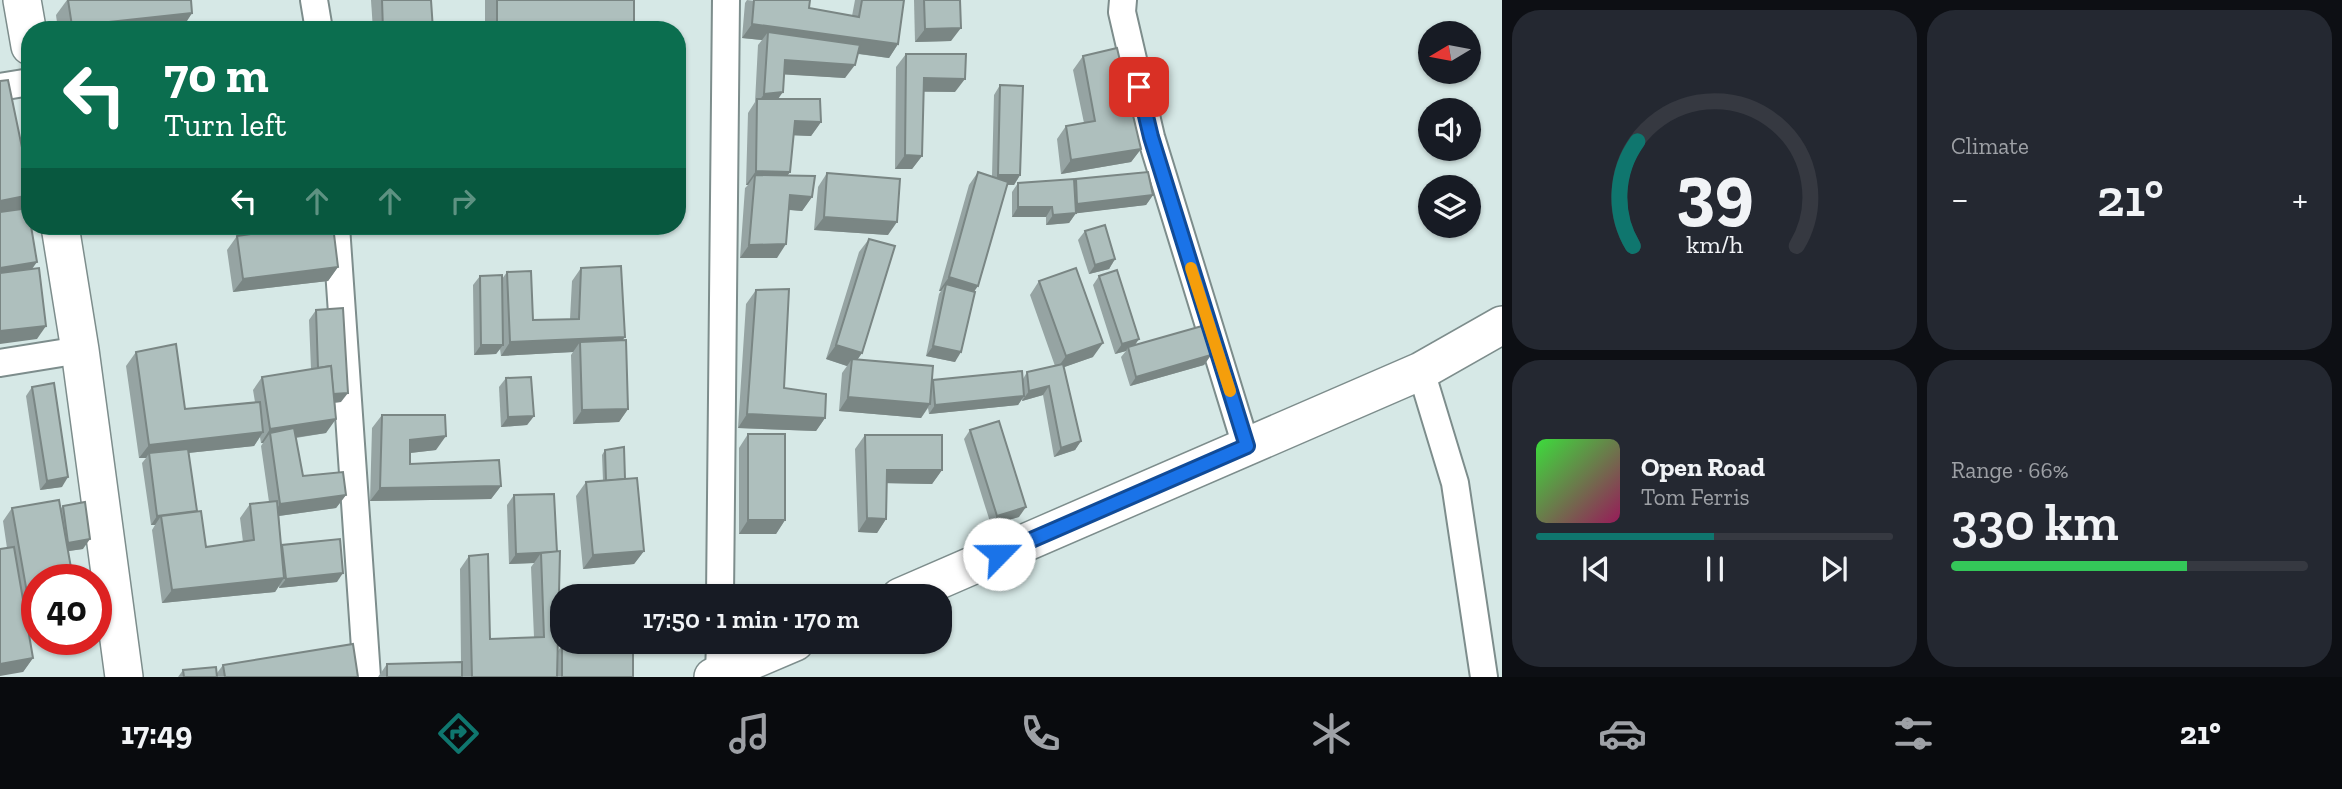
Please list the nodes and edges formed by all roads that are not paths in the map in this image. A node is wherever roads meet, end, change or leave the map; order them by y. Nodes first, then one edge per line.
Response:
1 (22, 0) edge
2 (314, 0) edge
3 (726, 0) edge
4 (1123, 0) edge
5 (26, 21) edge
6 (318, 21) edge
7 (21, 84) edge
8 (0, 87) edge
9 (61, 235) edge
10 (337, 235) edge
11 (1502, 325) edge
12 (80, 350) junction
13 (0, 363) edge
14 (1421, 371) junction
15 (1247, 446) junction
16 (720, 584) edge
17 (930, 584) edge
18 (754, 654) edge
19 (717, 665) edge
20 (124, 677) edge
21 (367, 677) edge
22 (1484, 677) edge

1 - 5 street
2 - 6 street
3 - 16 street
4 - 15 street
7 - 8 street
9 - 12 street
10 - 21 street
11 - 14 street
12 - 13 street
12 - 20 street
14 - 15 street
14 - 22 street
15 - 17 street
18 - 19 street

